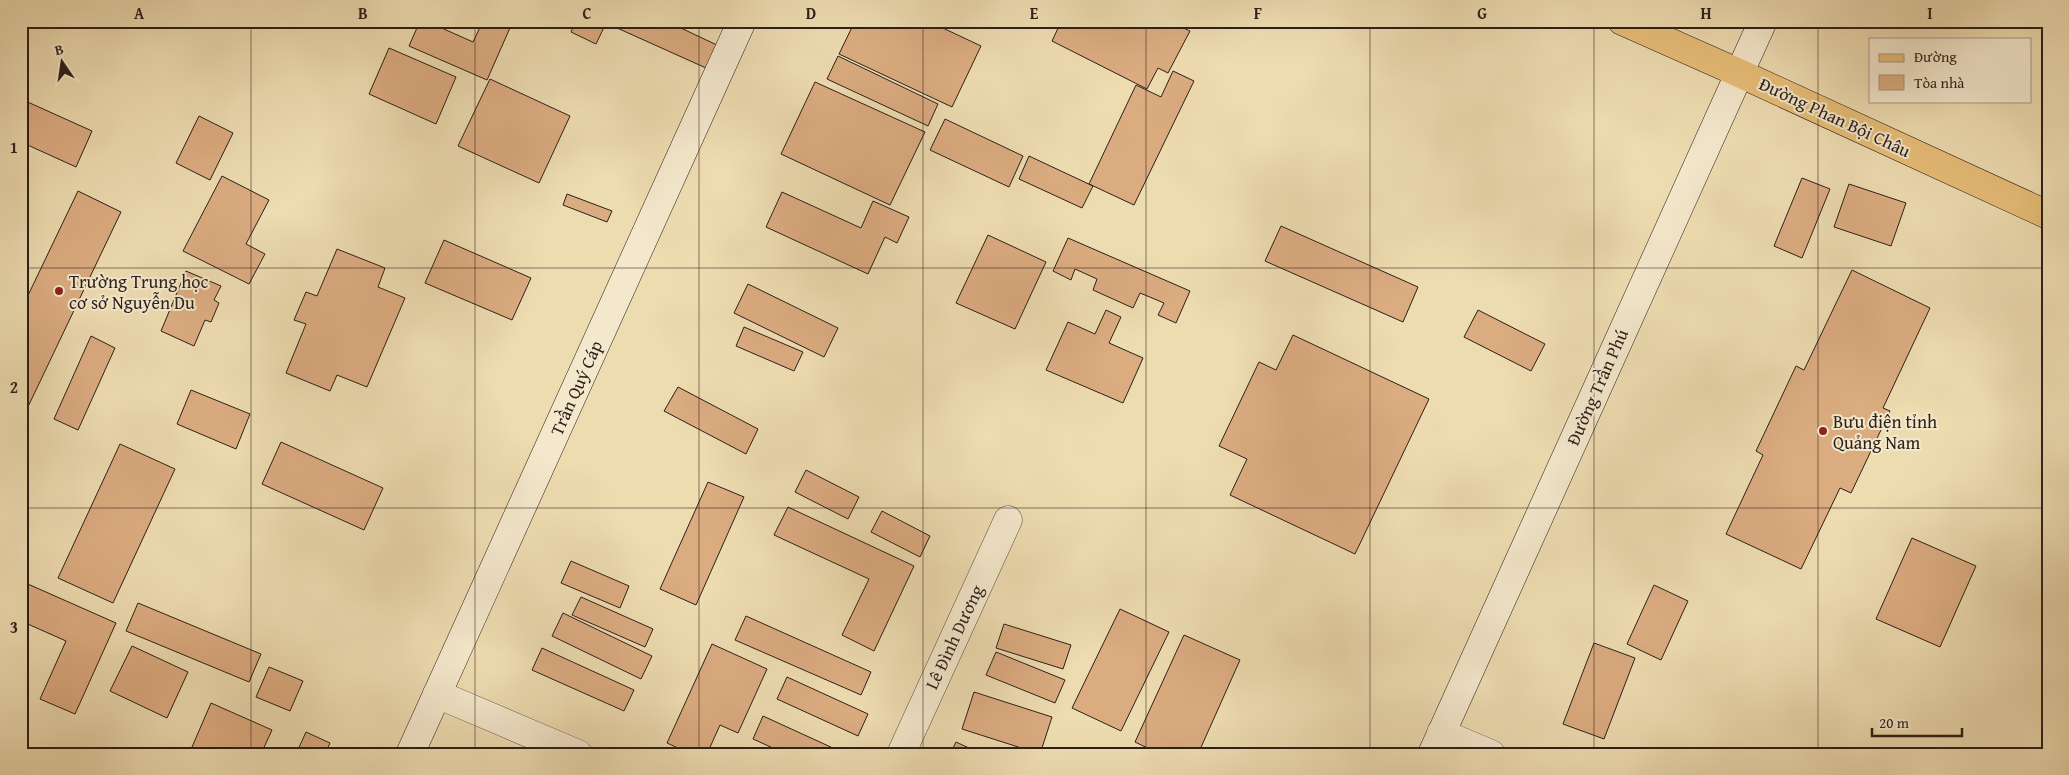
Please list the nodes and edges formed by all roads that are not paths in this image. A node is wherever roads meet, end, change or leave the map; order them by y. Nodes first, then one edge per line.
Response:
1 (742, 21) edge
2 (1622, 21) edge
3 (1763, 21) edge
4 (1739, 72) junction
5 (2048, 216) edge
6 (1008, 520) dead end
7 (437, 694) junction
8 (1437, 743) edge
9 (410, 754) edge
10 (578, 754) edge
11 (900, 754) edge
12 (1491, 754) edge

1 - 7 street, Trần Quý Cáp
2 - 4 main road, Đường Phan Bội Châu
3 - 4 street, Đường Trần Phú
4 - 5 main road, Đường Phan Bội Châu
4 - 8 street, Đường Trần Phú
6 - 11 street, Lê Đình Dương
7 - 9 street, Trần Quý Cáp
7 - 10 street
8 - 12 street

